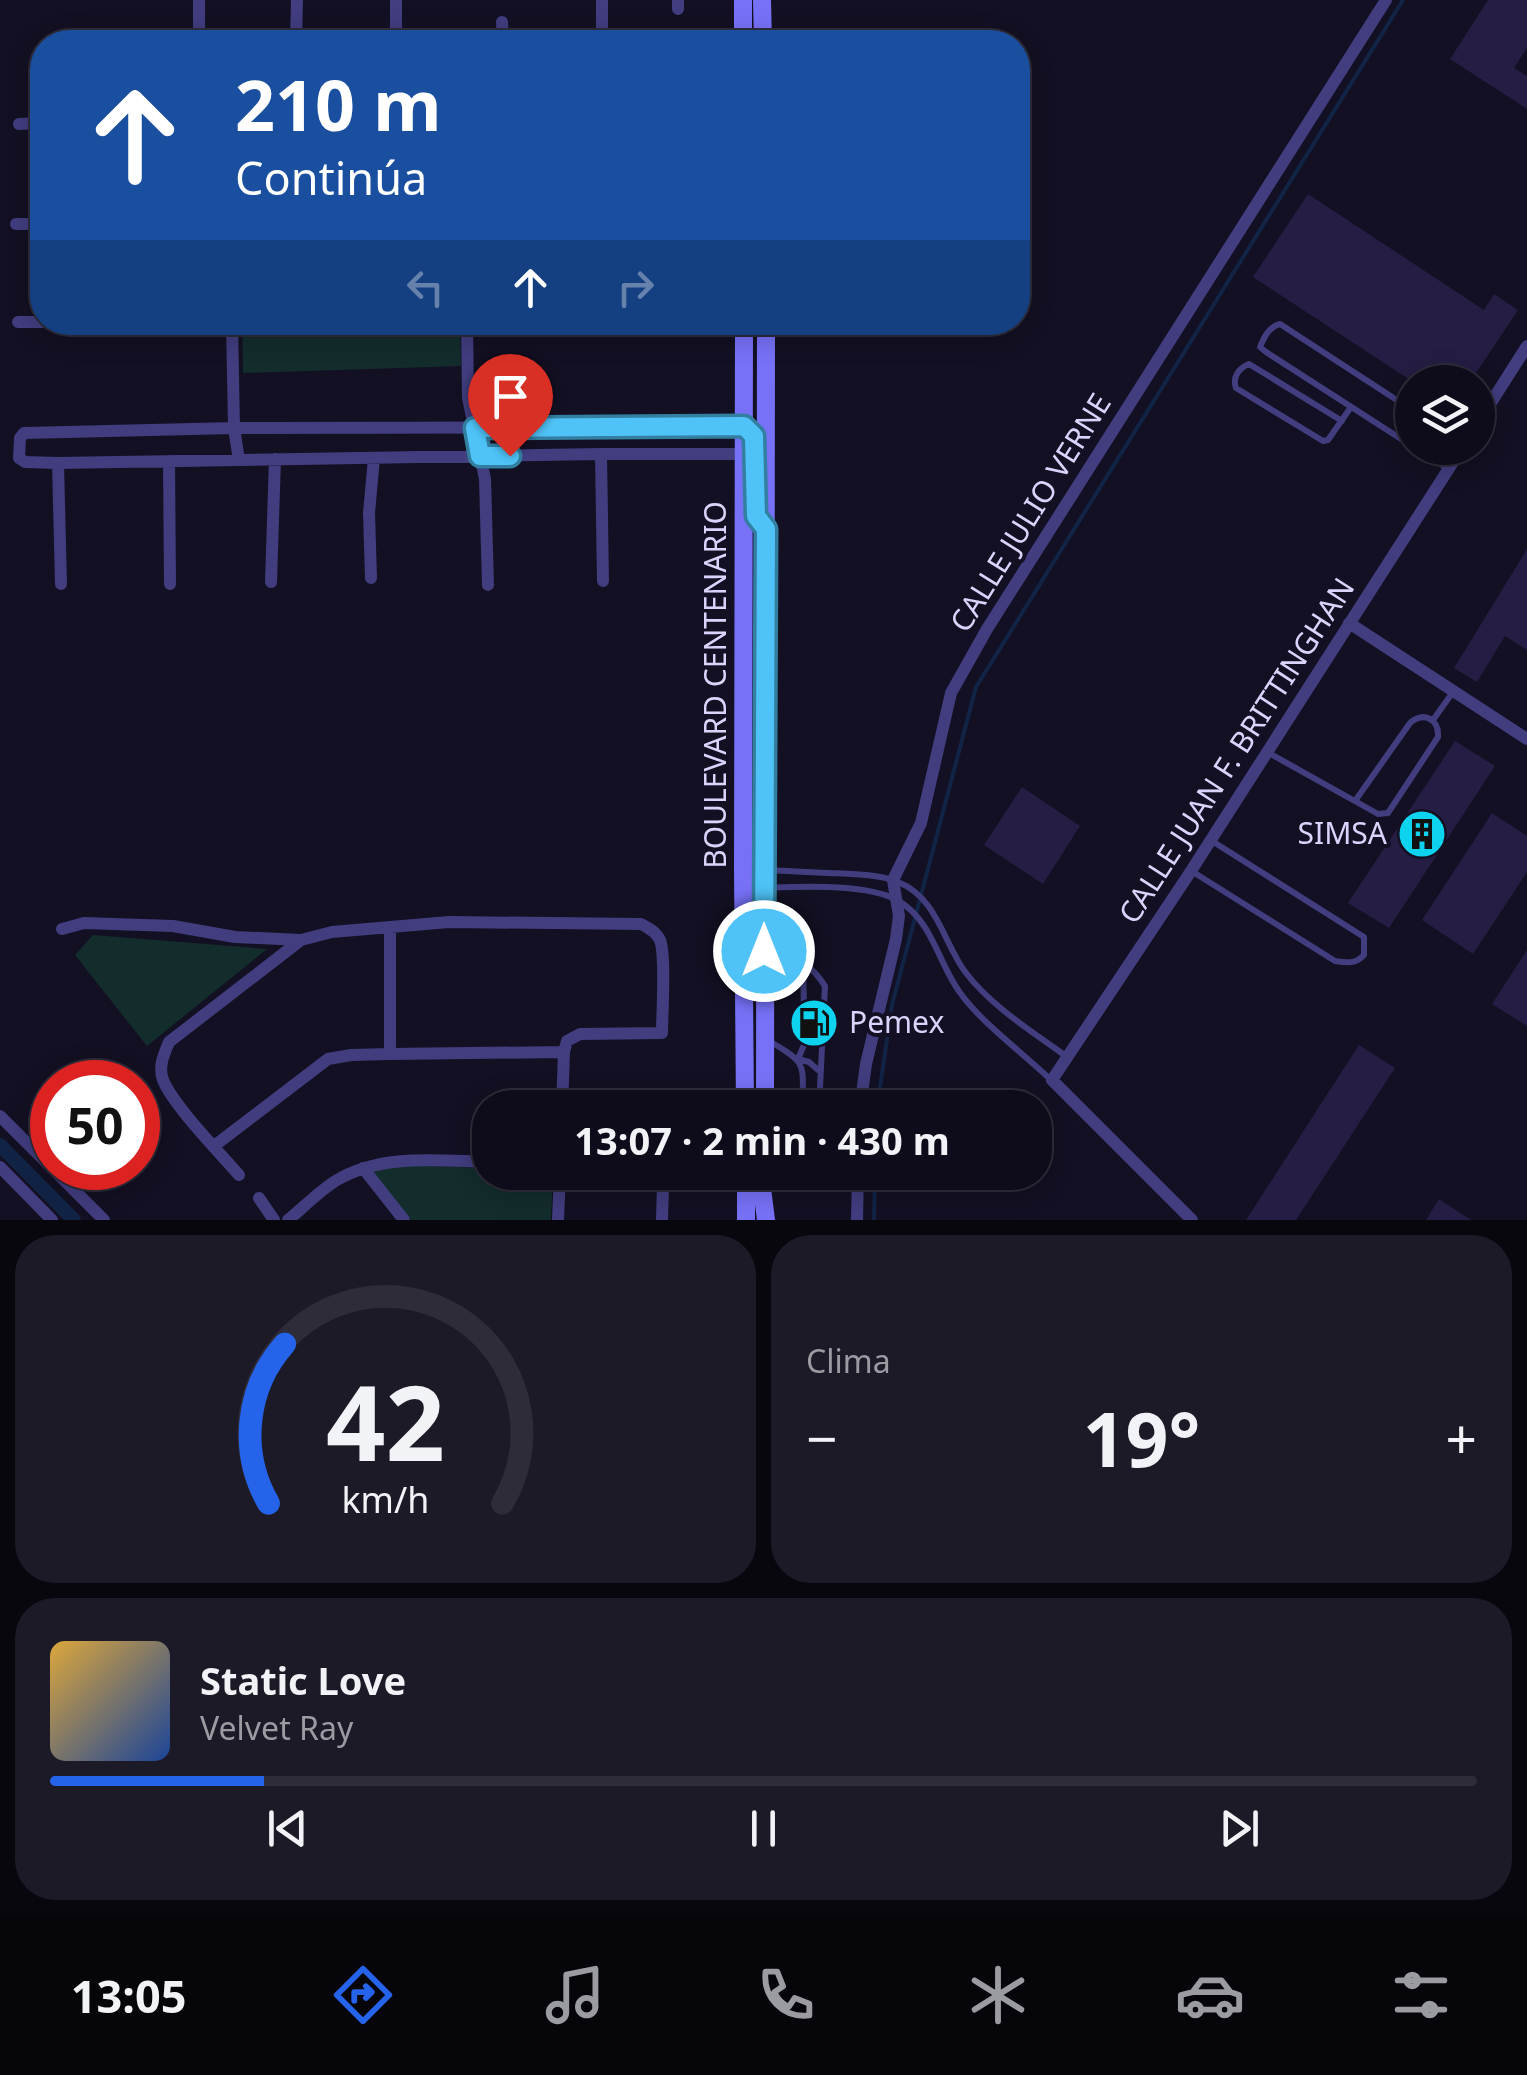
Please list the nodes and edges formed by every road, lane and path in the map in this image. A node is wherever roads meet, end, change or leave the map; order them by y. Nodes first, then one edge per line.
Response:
1 (200, 0) edge
2 (296, 0) edge
3 (396, 0) edge
4 (602, 0) edge
5 (743, 0) edge
6 (762, 0) edge
7 (1386, 0) edge
8 (502, 22) dead end
9 (199, 30) edge
10 (296, 30) edge
11 (396, 30) edge
12 (502, 30) edge
13 (602, 30) edge
14 (743, 30) edge
15 (763, 30) edge
16 (19, 124) dead end
17 (30, 124) edge
18 (16, 224) dead end
19 (30, 224) edge
20 (18, 322) dead end
21 (30, 322) edge
22 (232, 335) edge
23 (467, 335) edge
24 (744, 335) edge
25 (766, 335) edge
26 (1527, 346) edge
27 (1495, 396) edge
28 (1395, 399) edge
29 (1351, 407) junction
30 (1342, 421) junction
31 (744, 426) junction
32 (234, 428) junction
33 (475, 428) junction
34 (1395, 435) edge
35 (602, 454) junction
36 (745, 454) junction
37 (480, 456) junction
38 (374, 458) junction
39 (275, 459) junction
40 (239, 460) junction
41 (168, 461) junction
42 (58, 462) junction
43 (1444, 465) edge
44 (1450, 465) edge
45 (1448, 468) junction
46 (766, 529) junction
47 (371, 578) dead end
48 (603, 581) dead end
49 (271, 582) dead end
50 (61, 584) dead end
51 (170, 584) dead end
52 (488, 586) dead end
53 (744, 594) junction
54 (766, 594) junction
55 (1348, 623) junction
56 (1453, 691) junction
57 (1434, 720) junction
58 (1527, 739) edge
59 (1268, 752) junction
60 (1354, 801) junction
61 (1211, 840) junction
62 (1192, 871) junction
63 (743, 878) junction
64 (764, 879) junction
65 (894, 880) junction
66 (902, 904) junction
67 (390, 927) junction
68 (62, 930) dead end
69 (302, 940) junction
70 (764, 951) junction
71 (802, 962) junction
72 (826, 994) junction
73 (812, 1026) junction
74 (764, 1038) junction
75 (564, 1052) junction
76 (390, 1054) junction
77 (1068, 1058) junction
78 (798, 1059) junction
79 (819, 1072) junction
80 (1052, 1080) junction
81 (562, 1090) edge
82 (748, 1090) edge
83 (765, 1090) edge
84 (803, 1090) edge
85 (819, 1090) edge
86 (862, 1090) edge
87 (0, 1116) edge
88 (214, 1146) junction
89 (472, 1162) edge
90 (0, 1168) edge
91 (363, 1168) junction
92 (238, 1175) dead end
93 (559, 1190) edge
94 (663, 1190) edge
95 (746, 1190) edge
96 (767, 1190) edge
97 (858, 1190) edge
98 (259, 1198) dead end
99 (52, 1220) edge
100 (104, 1220) edge
101 (274, 1220) edge
102 (288, 1220) edge
103 (404, 1220) edge
104 (558, 1220) edge
105 (662, 1220) edge
106 (746, 1220) edge
107 (766, 1220) edge
108 (857, 1220) edge
109 (1192, 1220) edge

1 - 9 street
2 - 10 street
3 - 11 street
4 - 13 street
5 - 14 main road
6 - 15 main road
7 - 65 street, CALLE JULIO VERNE
8 - 12 street
16 - 17 street
18 - 19 street
20 - 21 street
22 - 32 street
23 - 33 street
24 - 31 main road, BOULEVARD CENTENARIO
25 - 46 main road, BOULEVARD CENTENARIO
26 - 27 street
28 - 29 lane
29 - 30 lane
29 - 34 lane
30 - 30 lane
31 - 33 street
31 - 36 main road, BOULEVARD CENTENARIO
31 - 46 main road
32 - 33 street
32 - 40 street
32 - 42 street
33 - 37 street
35 - 36 street
35 - 37 street
35 - 48 street
36 - 53 main road, BOULEVARD CENTENARIO
37 - 38 street
37 - 52 street
38 - 39 street
38 - 47 street
39 - 40 street
39 - 49 street
40 - 41 street
41 - 42 street
41 - 51 street
42 - 50 street
43 - 45 lane
44 - 45 street, CALLE JUAN F. BRITTINGHAN
45 - 55 street, CALLE JUAN F. BRITTINGHAN
46 - 54 main road, BOULEVARD CENTENARIO
53 - 54 main road
53 - 63 main road, BOULEVARD CENTENARIO
54 - 64 main road, BOULEVARD CENTENARIO
55 - 56 street
55 - 59 street, CALLE JUAN F. BRITTINGHAN
56 - 57 lane
56 - 58 street
57 - 60 lane
57 - 60 lane
59 - 60 lane
59 - 61 street, CALLE JUAN F. BRITTINGHAN
61 - 62 street, CALLE JUAN F. BRITTINGHAN
61 - 62 lane
62 - 77 street, CALLE JUAN F. BRITTINGHAN
63 - 64 lane
63 - 64 lane
63 - 82 main road, BOULEVARD CENTENARIO
64 - 65 lane
64 - 66 lane
64 - 70 main road, BOULEVARD CENTENARIO
65 - 66 street
65 - 77 lane
66 - 80 lane
66 - 86 street
67 - 69 street
67 - 75 street
67 - 76 street
68 - 69 street
69 - 88 street
70 - 71 lane
70 - 74 main road, BOULEVARD CENTENARIO
71 - 72 lane
71 - 73 lane
72 - 73 lane
72 - 79 lane
73 - 78 lane
74 - 78 lane
74 - 83 main road, BOULEVARD CENTENARIO
75 - 76 street
75 - 81 street
76 - 88 street
77 - 80 street, CALLE JUAN F. BRITTINGHAN
78 - 79 lane
78 - 84 lane
79 - 85 lane
80 - 109 street
87 - 100 street
88 - 92 street
89 - 91 street
90 - 99 street
91 - 102 street
91 - 103 street
93 - 104 street
94 - 105 street
95 - 106 main road
96 - 107 main road
97 - 108 street
98 - 101 street

